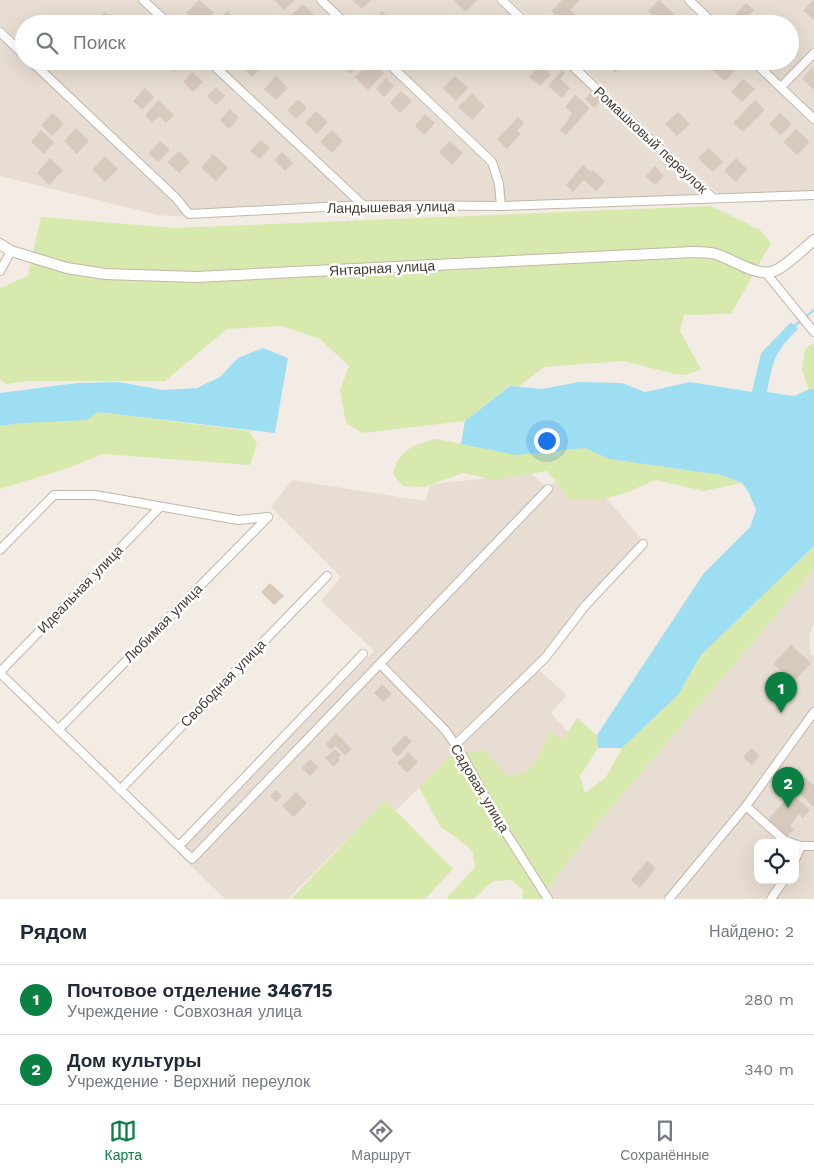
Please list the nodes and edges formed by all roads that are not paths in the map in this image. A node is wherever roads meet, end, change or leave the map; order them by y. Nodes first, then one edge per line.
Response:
1 (143, 0) edge
2 (321, 0) edge
3 (502, 0) edge
4 (692, 1) edge
5 (159, 15) edge
6 (337, 15) edge
7 (518, 15) edge
8 (705, 15) edge
9 (0, 32) edge
10 (15, 46) edge
11 (814, 53) edge
12 (799, 68) edge
13 (41, 70) edge
14 (219, 70) edge
15 (395, 70) edge
16 (577, 70) edge
17 (763, 70) edge
18 (798, 70) edge
19 (781, 87) junction
20 (814, 119) edge
21 (814, 195) edge
22 (713, 198) junction
23 (363, 205) junction
24 (501, 206) junction
25 (814, 240) edge
26 (0, 244) edge
27 (11, 251) junction
28 (0, 271) edge
29 (766, 273) junction
30 (812, 330) edge
31 (548, 488) dead end
32 (160, 507) junction
33 (643, 544) dead end
34 (0, 550) edge
35 (327, 576) dead end
36 (363, 654) dead end
37 (380, 664) junction
38 (0, 672) edge
39 (814, 712) edge
40 (58, 730) junction
41 (455, 745) junction
42 (120, 790) junction
43 (746, 806) junction
44 (783, 839) edge
45 (799, 844) edge
46 (179, 846) junction
47 (814, 846) edge
48 (781, 884) edge
49 (548, 899) edge
50 (669, 899) edge
51 (771, 899) edge

1 - 5 street
2 - 6 street
3 - 7 street
4 - 8 street
9 - 10 street
11 - 12 street
13 - 23 street, Ландышевая улица
14 - 23 street
15 - 24 street
16 - 22 street, Ромашковый переулок
17 - 19 street
18 - 19 street
19 - 20 street
21 - 22 street, Ландышевая улица
22 - 24 street, Ландышевая улица
23 - 24 street, Ландышевая улица
25 - 29 street
26 - 27 street, Янтарная улица
27 - 28 street
27 - 29 street, Янтарная улица
29 - 30 street
31 - 37 street
32 - 34 street
32 - 38 street, Идеальная улица
32 - 40 street, Любимая улица
33 - 41 street
35 - 42 street, Свободная улица
36 - 46 street
37 - 41 street, Садовая улица
37 - 46 street
38 - 40 street
39 - 43 street
40 - 42 street
41 - 49 street, Садовая улица
42 - 46 street
43 - 44 street
43 - 50 street
45 - 47 street
48 - 51 street

